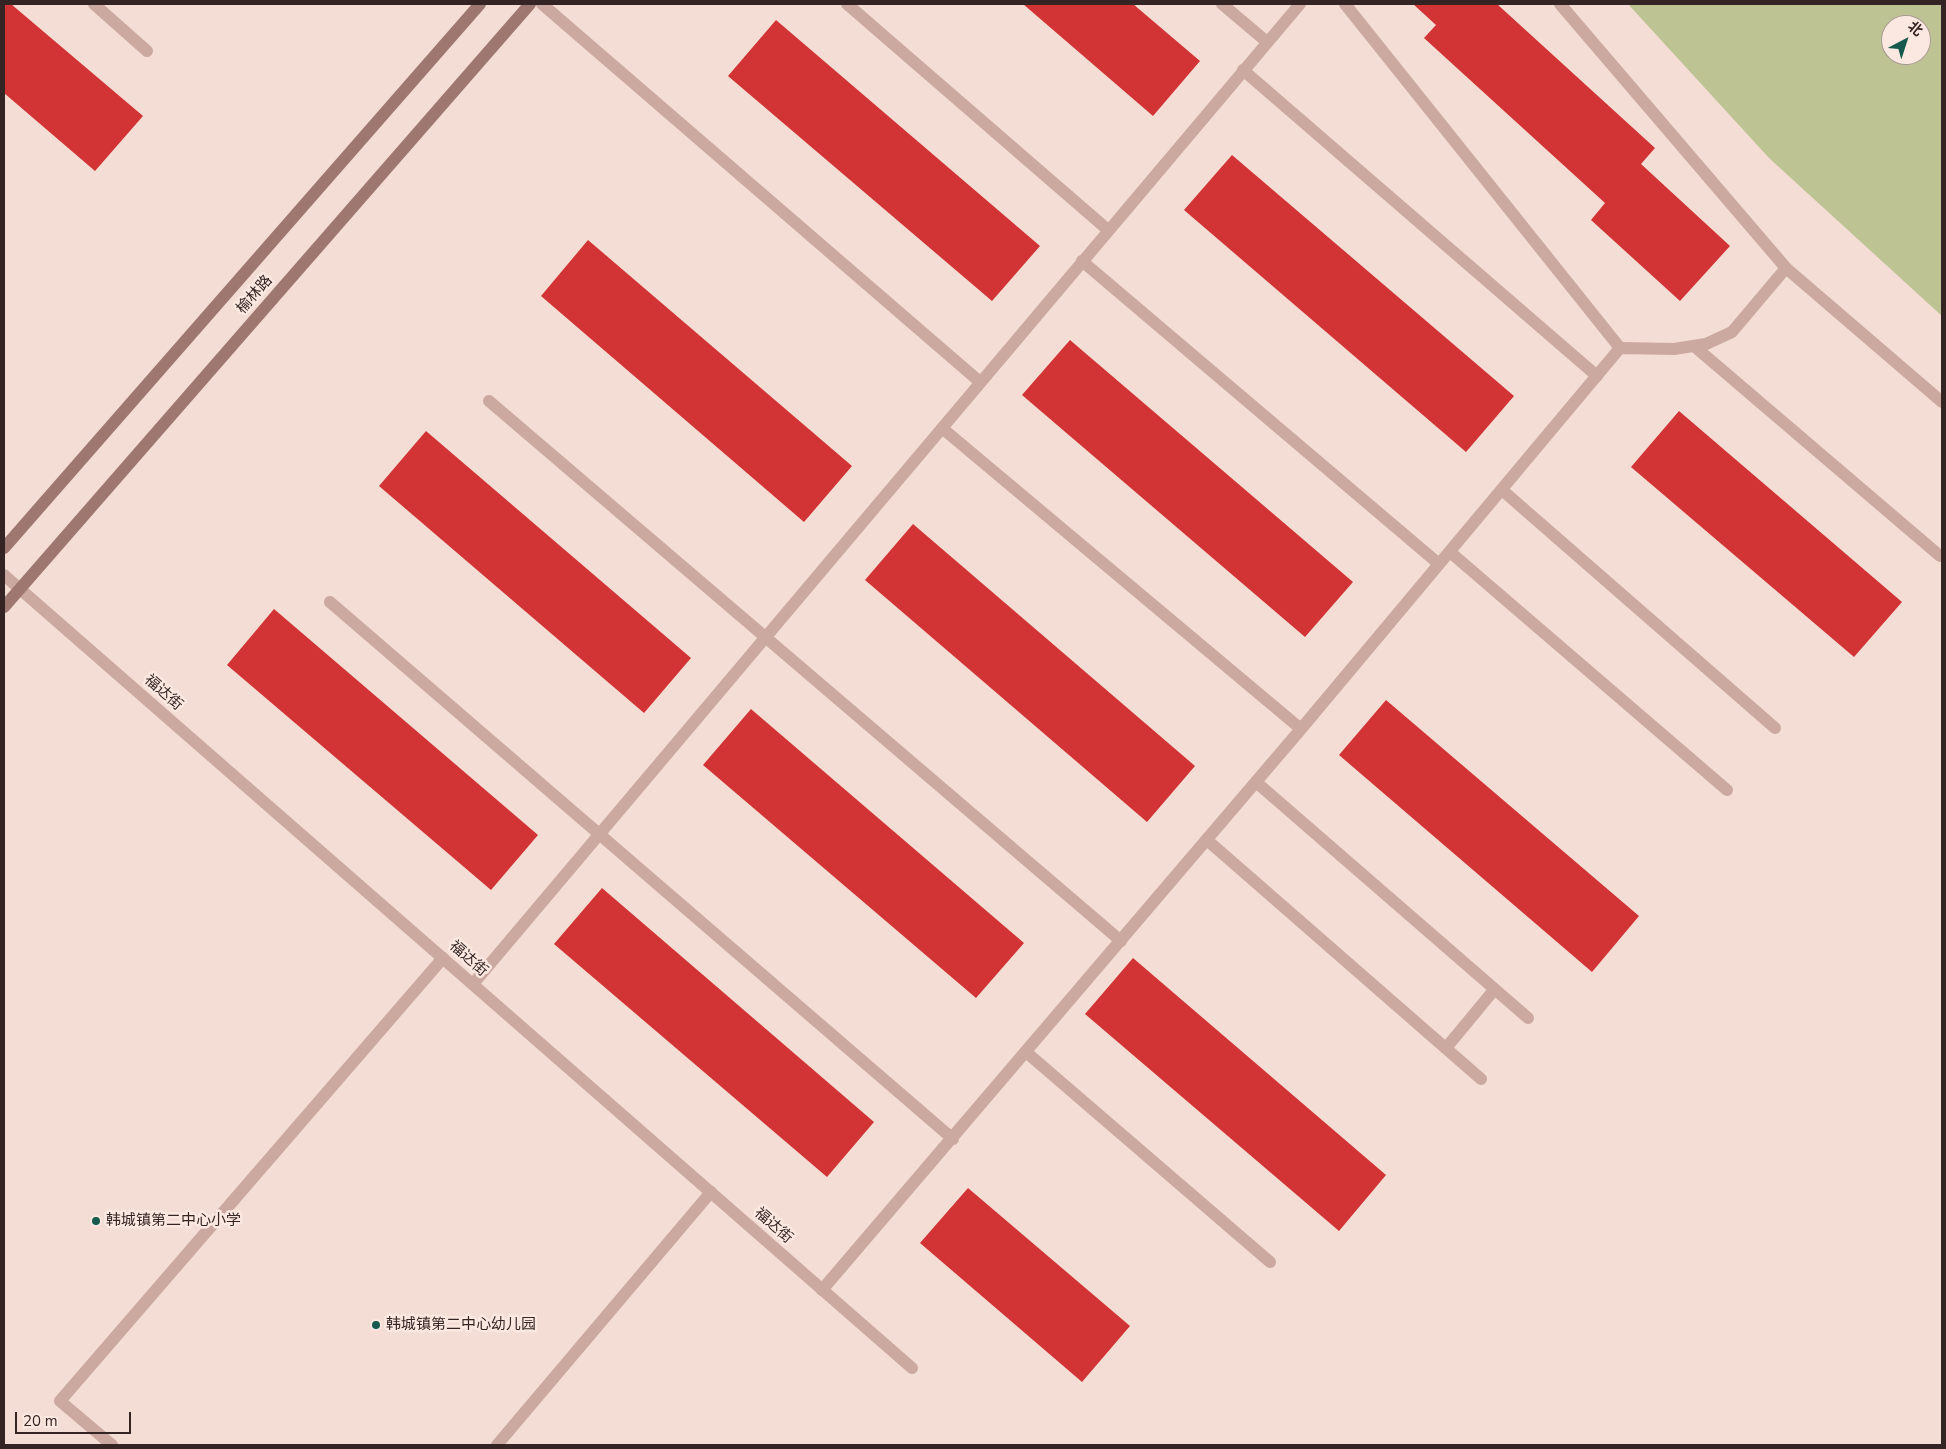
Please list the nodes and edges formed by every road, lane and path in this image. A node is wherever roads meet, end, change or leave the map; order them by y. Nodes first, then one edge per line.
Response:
1 (94, 4) edge
2 (480, 4) edge
3 (530, 4) edge
4 (542, 4) edge
5 (847, 4) edge
6 (1222, 4) edge
7 (1300, 4) edge
8 (1345, 4) edge
9 (1560, 4) edge
10 (1267, 42) junction
11 (148, 51) dead end
12 (1243, 70) junction
13 (1108, 230) junction
14 (1082, 261) junction
15 (1786, 268) junction
16 (1694, 346) junction
17 (1620, 348) junction
18 (1597, 376) junction
19 (980, 382) junction
20 (489, 401) dead end
21 (1942, 402) edge
22 (942, 428) junction
23 (1502, 490) junction
24 (4, 548) edge
25 (1450, 552) junction
26 (1940, 556) dead end
27 (1439, 564) junction
28 (4, 574) edge
29 (20, 589) junction
30 (330, 602) dead end
31 (4, 607) edge
32 (764, 638) junction
33 (1301, 728) junction
34 (1775, 728) dead end
35 (1256, 782) junction
36 (1727, 790) dead end
37 (600, 835) junction
38 (1207, 840) junction
39 (1121, 941) junction
40 (442, 958) junction
41 (473, 984) junction
42 (1494, 990) junction
43 (1528, 1018) dead end
44 (1446, 1048) junction
45 (1026, 1052) junction
46 (1481, 1079) dead end
47 (953, 1139) junction
48 (711, 1192) junction
49 (1270, 1262) dead end
50 (822, 1290) junction
51 (912, 1368) dead end
52 (112, 1445) edge
53 (497, 1445) edge

1 - 11 street
2 - 24 main road, 榆林路
3 - 29 main road, 榆林路
4 - 19 street
5 - 13 street
6 - 10 street
7 - 10 street
8 - 17 street
9 - 15 street
10 - 12 street
12 - 13 street
12 - 18 street
13 - 14 street
14 - 19 street
14 - 27 street
15 - 16 street
15 - 21 street
16 - 17 street
16 - 26 street
17 - 18 street
18 - 23 street
19 - 22 street
20 - 32 street
22 - 32 street
22 - 33 street
23 - 25 street
23 - 34 street
25 - 27 street
25 - 36 street
27 - 33 street
28 - 29 street, 福达街
29 - 31 main road, 榆林路
29 - 40 street, 福达街
30 - 37 street
32 - 37 street
32 - 39 street
33 - 35 street
35 - 38 street
35 - 42 street
37 - 41 street
37 - 47 street
38 - 39 street
38 - 44 street
39 - 45 street
40 - 41 street, 福达街
40 - 52 street
41 - 48 street, 福达街
42 - 43 street
42 - 44 street
44 - 46 street
45 - 47 street
45 - 49 street
47 - 50 street
48 - 50 street, 福达街
48 - 53 street
50 - 51 street, 福达街

